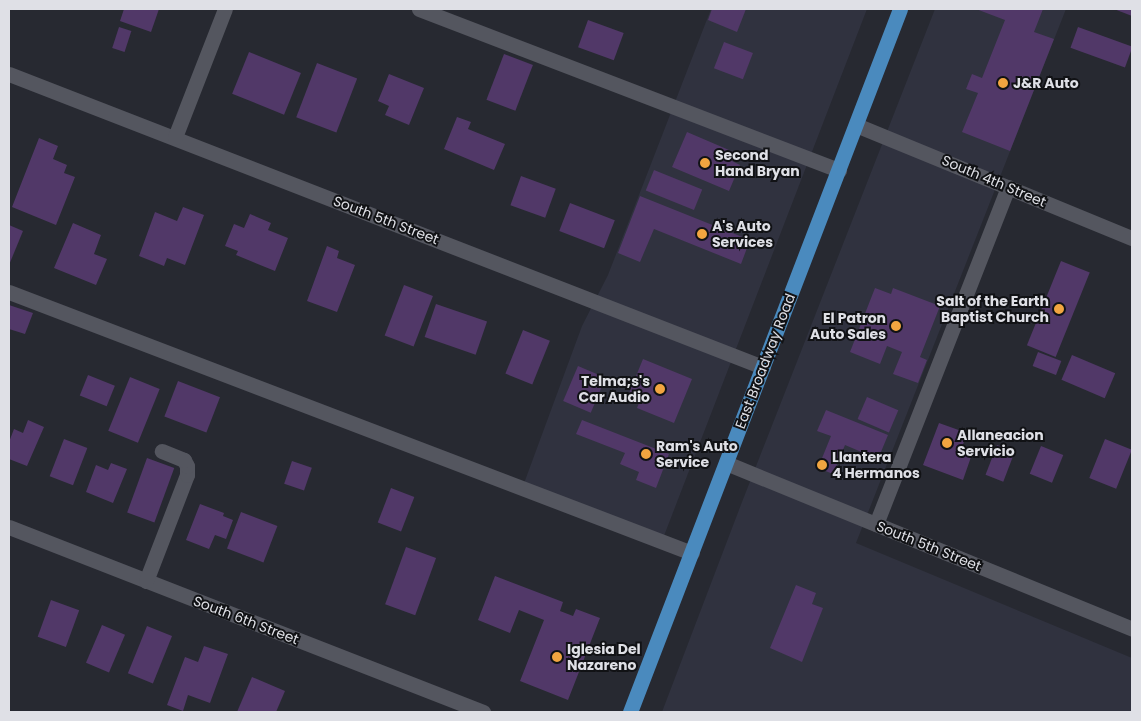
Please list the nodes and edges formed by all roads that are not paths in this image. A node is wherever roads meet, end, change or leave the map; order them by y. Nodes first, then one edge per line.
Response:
1 (225, 9) edge
2 (420, 9) edge
3 (900, 9) edge
4 (9, 74) edge
5 (856, 125) junction
6 (175, 137) junction
7 (838, 170) junction
8 (1008, 186) junction
9 (1132, 238) edge
10 (9, 292) edge
11 (763, 367) junction
12 (162, 451) dead end
13 (726, 463) junction
14 (876, 524) junction
15 (9, 527) edge
16 (692, 554) junction
17 (146, 581) junction
18 (1132, 628) edge
19 (483, 712) edge
20 (630, 712) edge

1 - 6 street
2 - 7 street
3 - 5 main road, East Broadway Road
4 - 6 street, South 5th Street
5 - 7 main road, East Broadway Road
5 - 8 street, South 4th Street
6 - 11 street, South 5th Street
7 - 11 main road, East Broadway Road
8 - 9 street, South 4th Street
8 - 14 street
10 - 16 street
11 - 13 main road, East Broadway Road
12 - 17 street
13 - 14 street, South 5th Street
13 - 16 main road, East Broadway Road
14 - 18 street, South 5th Street
15 - 17 street, South 6th Street
16 - 20 main road, East Broadway Road
17 - 19 street, South 6th Street

